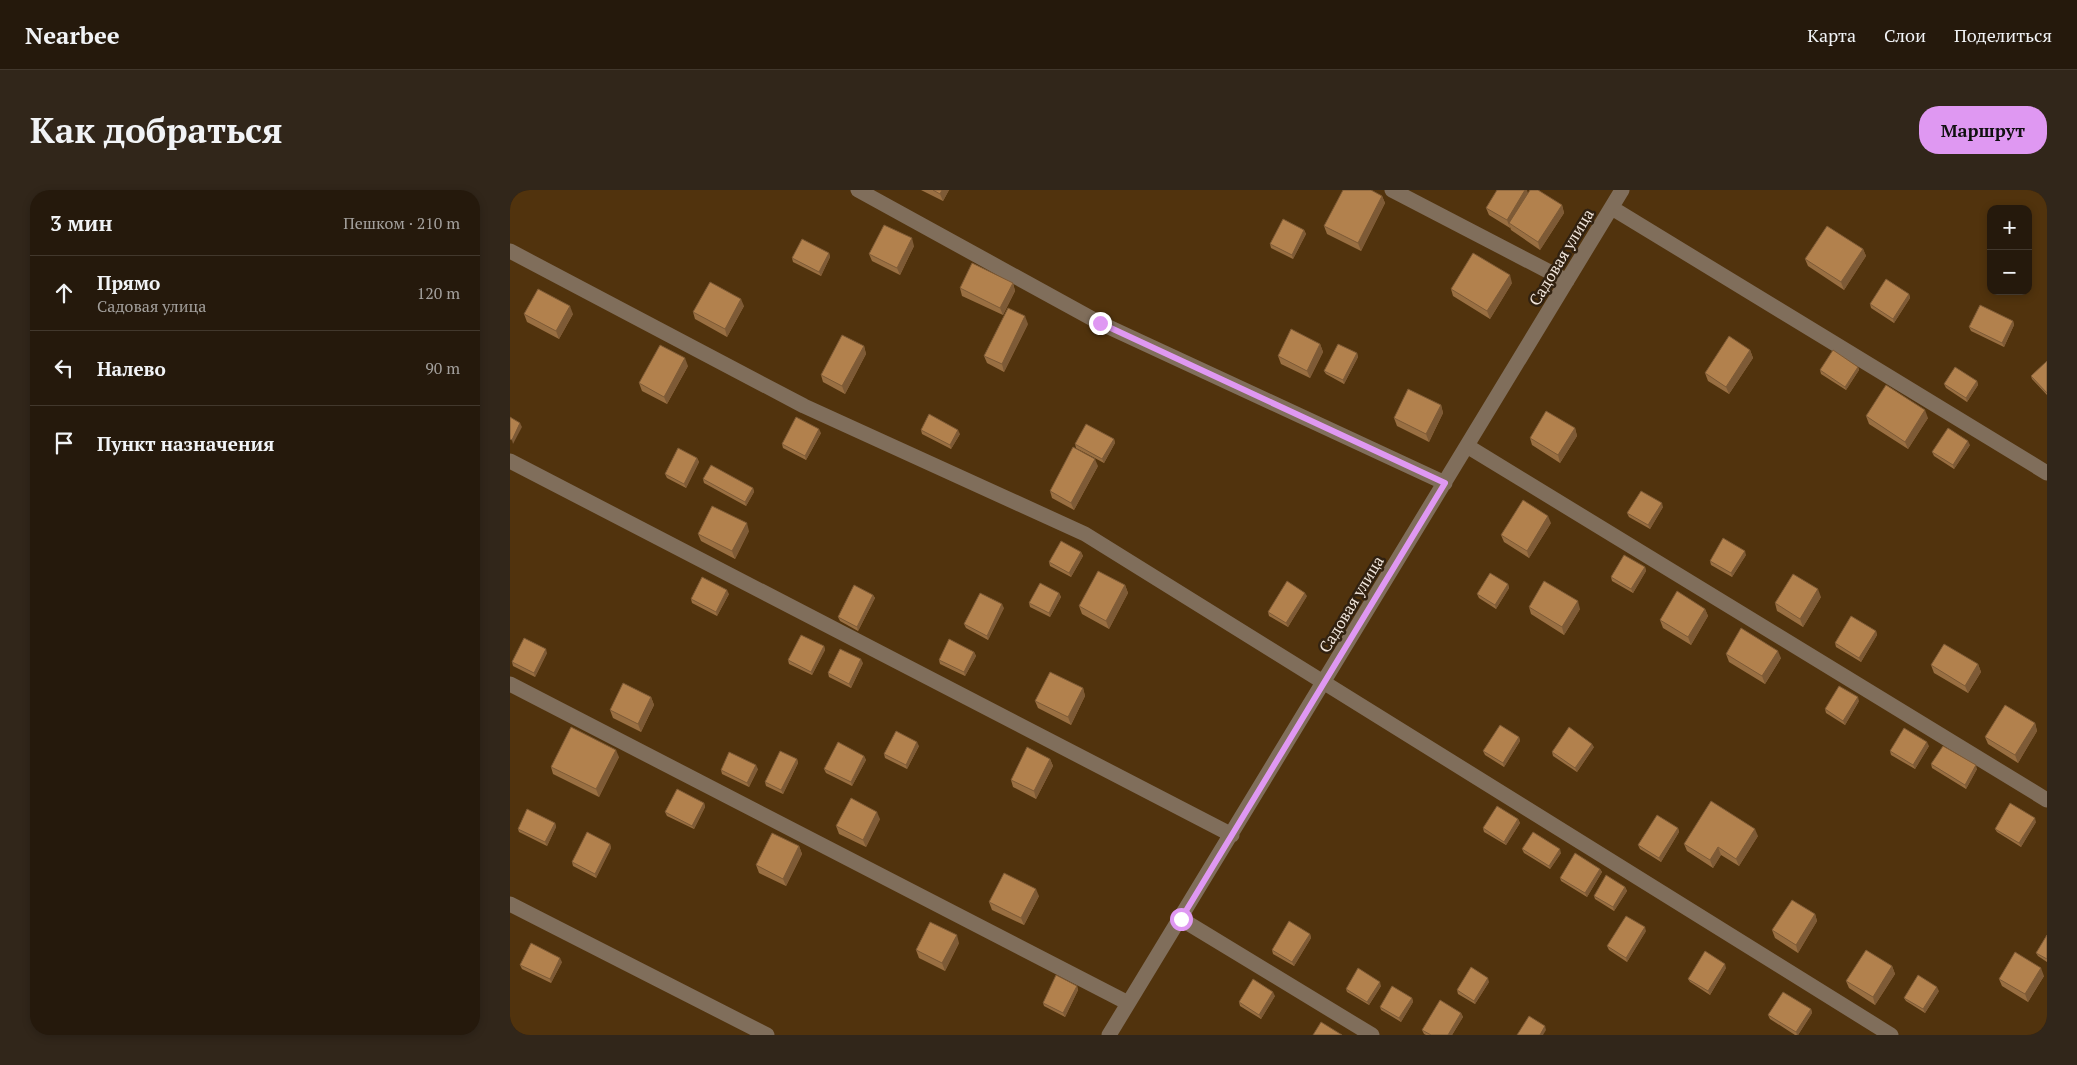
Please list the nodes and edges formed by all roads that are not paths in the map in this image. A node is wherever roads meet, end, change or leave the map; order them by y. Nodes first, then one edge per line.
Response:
1 (858, 190) edge
2 (1392, 190) edge
3 (1622, 190) edge
4 (1612, 208) junction
5 (510, 251) edge
6 (1567, 281) junction
7 (1467, 446) junction
8 (510, 461) edge
9 (2047, 473) edge
10 (1445, 483) junction
11 (510, 684) edge
12 (1324, 684) junction
13 (2047, 800) edge
14 (1232, 835) junction
15 (510, 904) edge
16 (1181, 919) junction
17 (1128, 1003) junction
18 (767, 1035) edge
19 (1109, 1035) edge
20 (1372, 1035) edge
21 (1891, 1035) edge

1 - 10 lane
2 - 6 lane
3 - 4 lane, Садовая улица
4 - 6 lane, Садовая улица
4 - 9 lane
5 - 12 lane
6 - 7 lane, Садовая улица
7 - 10 lane, Садовая улица
7 - 13 lane
8 - 14 lane
10 - 12 lane, Садовая улица
11 - 17 lane
12 - 14 lane, Садовая улица
12 - 21 lane
14 - 16 lane, Садовая улица
15 - 18 lane
16 - 17 lane, Садовая улица
16 - 20 lane
17 - 19 lane, Садовая улица

